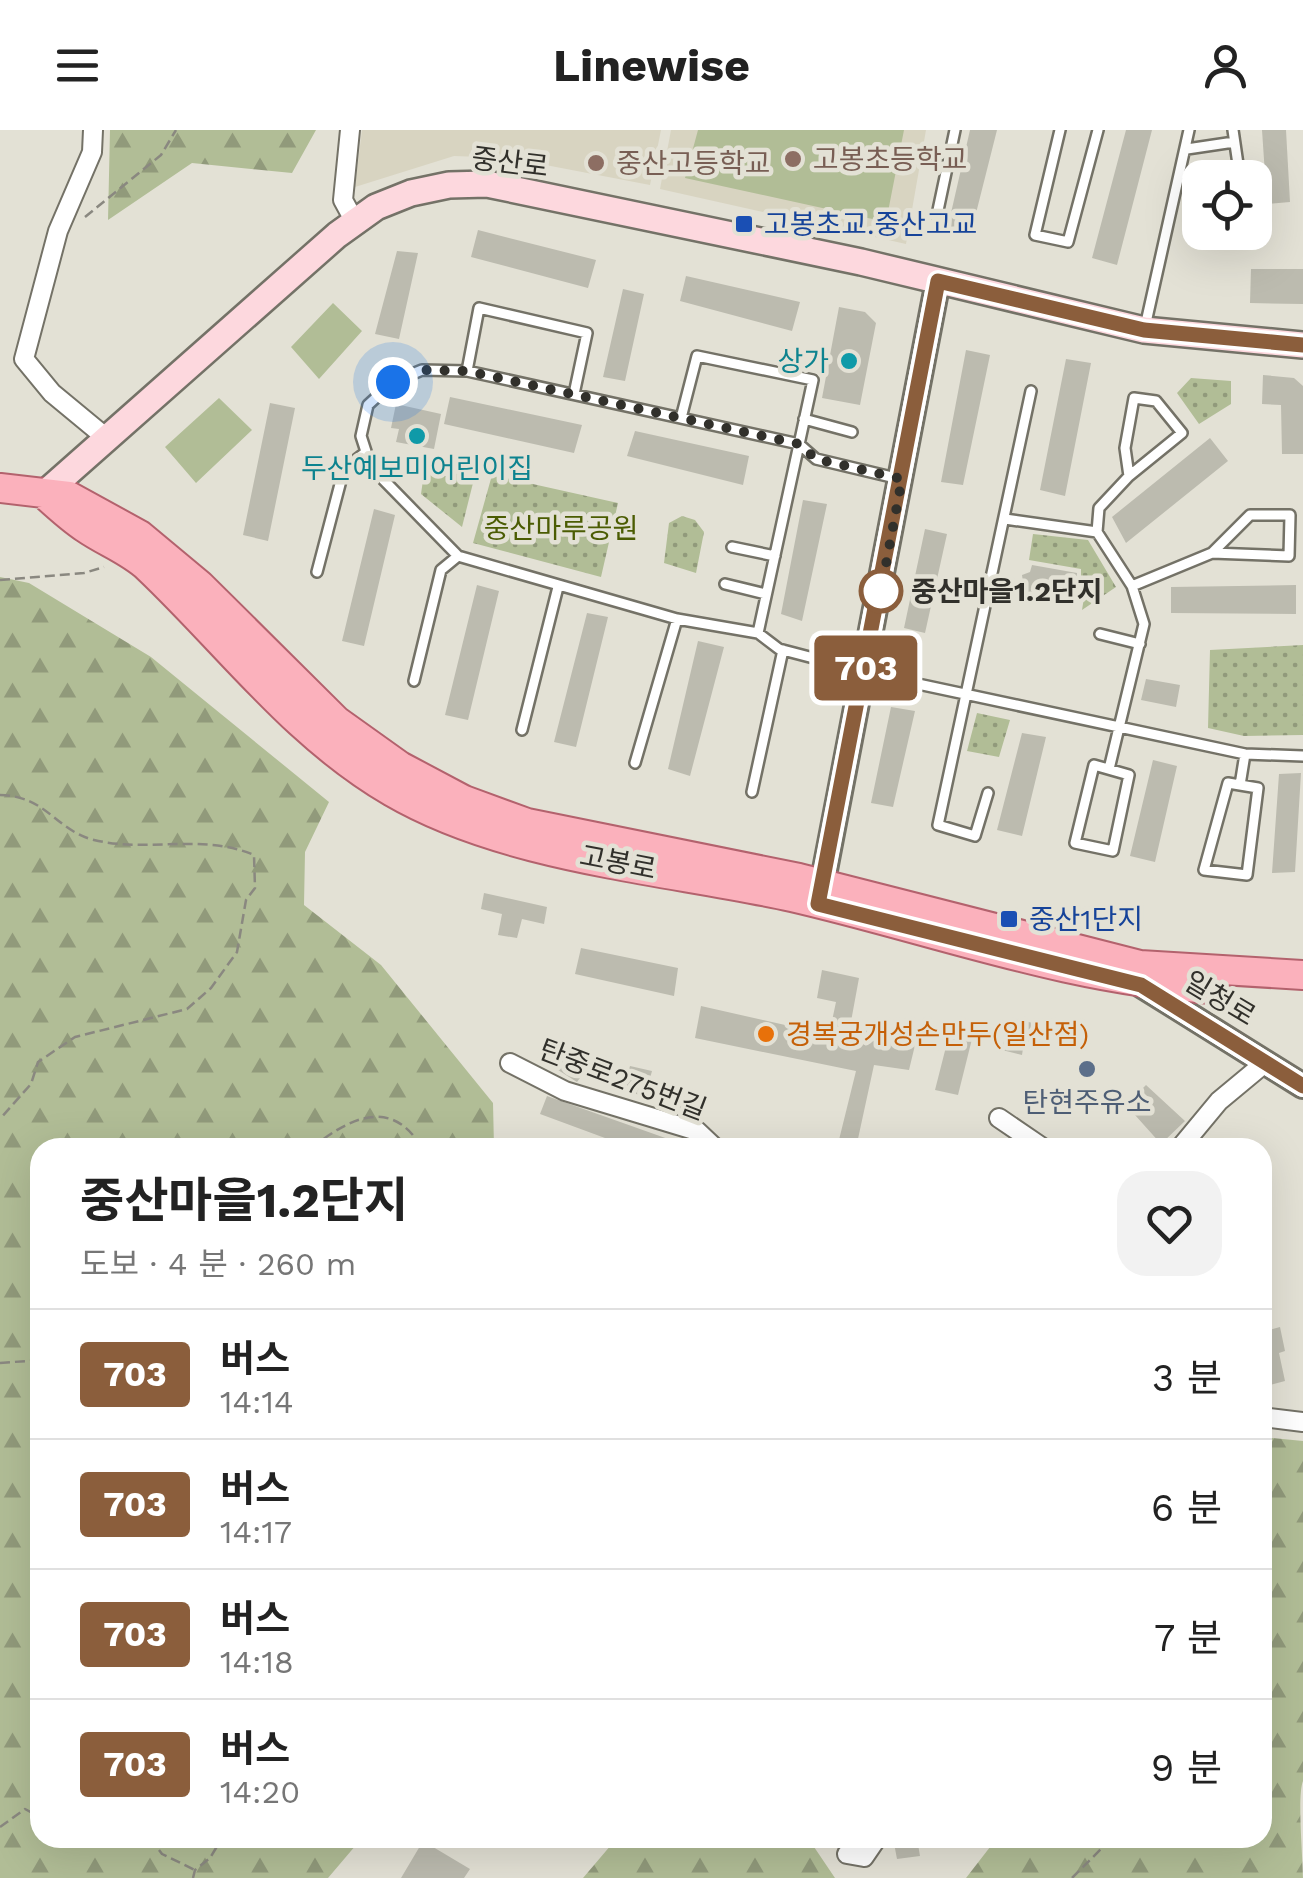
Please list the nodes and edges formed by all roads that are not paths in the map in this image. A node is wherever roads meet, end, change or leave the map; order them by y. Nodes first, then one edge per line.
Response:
1 (93, 130) edge
2 (350, 130) edge
3 (955, 130) edge
4 (1060, 130) edge
5 (1098, 130) edge
6 (1189, 130) edge
7 (1233, 130) edge
8 (1234, 142) junction
9 (1187, 149) junction
10 (1237, 160) edge
11 (937, 215) dead end
12 (355, 222) junction
13 (938, 281) junction
14 (1144, 330) junction
15 (1303, 345) edge
16 (467, 371) junction
17 (1031, 392) dead end
18 (574, 394) junction
19 (681, 418) junction
20 (804, 419) junction
21 (852, 432) dead end
22 (104, 436) junction
23 (799, 444) junction
24 (366, 452) junction
25 (1129, 476) junction
26 (902, 479) junction
27 (0, 488) edge
28 (44, 494) junction
29 (1005, 519) junction
30 (1097, 532) junction
31 (732, 547) dead end
32 (1212, 552) junction
33 (458, 556) junction
34 (774, 556) junction
35 (317, 572) dead end
36 (725, 584) dead end
37 (1132, 586) junction
38 (558, 587) junction
39 (766, 594) junction
40 (677, 619) junction
41 (758, 633) junction
42 (1100, 634) dead end
43 (1140, 644) junction
44 (783, 650) junction
45 (866, 671) junction
46 (414, 681) dead end
47 (966, 691) junction
48 (1120, 726) junction
49 (522, 730) dead end
50 (1245, 754) junction
51 (1303, 756) edge
52 (635, 763) dead end
53 (1110, 769) junction
54 (1240, 785) junction
55 (752, 792) dead end
56 (988, 793) dead end
57 (821, 894) junction
58 (1303, 975) edge
59 (1141, 985) junction
60 (1303, 993) edge
61 (1266, 1062) junction
62 (510, 1063) dead end
63 (1303, 1086) edge
64 (998, 1118) dead end
65 (705, 1138) edge
66 (1029, 1138) edge
67 (1188, 1138) edge
68 (1272, 1418) edge
69 (1303, 1422) edge
70 (871, 1848) edge
71 (846, 1854) dead end

1 - 22 street
2 - 12 street
3 - 11 lane
4 - 5 lane
6 - 9 lane
7 - 8 lane
8 - 9 lane
8 - 10 lane
9 - 14 lane
12 - 13 main road, 중산로
12 - 22 main road, 중산로
13 - 14 main road, 중산로
13 - 26 street
14 - 15 main road, 중산로
16 - 18 lane
16 - 18 lane
16 - 24 lane
17 - 29 lane
18 - 19 lane
19 - 20 lane
19 - 23 lane
20 - 21 lane
20 - 23 lane
22 - 28 main road, 중산로
23 - 26 lane
23 - 34 lane
24 - 33 lane
24 - 35 lane
25 - 25 lane
25 - 30 lane
26 - 45 street
27 - 28 main road
28 - 57 main road, 고봉로
29 - 30 lane
29 - 47 lane
30 - 37 lane
31 - 34 lane
32 - 32 lane
32 - 37 lane
33 - 38 lane
33 - 46 lane
34 - 39 lane
36 - 39 lane
37 - 43 lane
38 - 40 lane
38 - 49 lane
39 - 41 lane
40 - 41 lane
40 - 52 lane
41 - 44 lane
42 - 43 lane
43 - 48 lane
44 - 45 lane
44 - 55 lane
45 - 47 lane
45 - 57 street
47 - 48 lane
47 - 56 lane
48 - 50 lane
48 - 53 lane
50 - 51 lane
50 - 54 lane
53 - 53 lane
54 - 54 lane
57 - 58 main road, 고봉로
57 - 59 main road, 고봉로
59 - 60 main road, 고봉로
59 - 61 street, 일청로
61 - 63 street, 일청로
61 - 67 street, 일청로
62 - 65 street, 탄중로275번길
64 - 66 street
68 - 69 street
70 - 71 street

